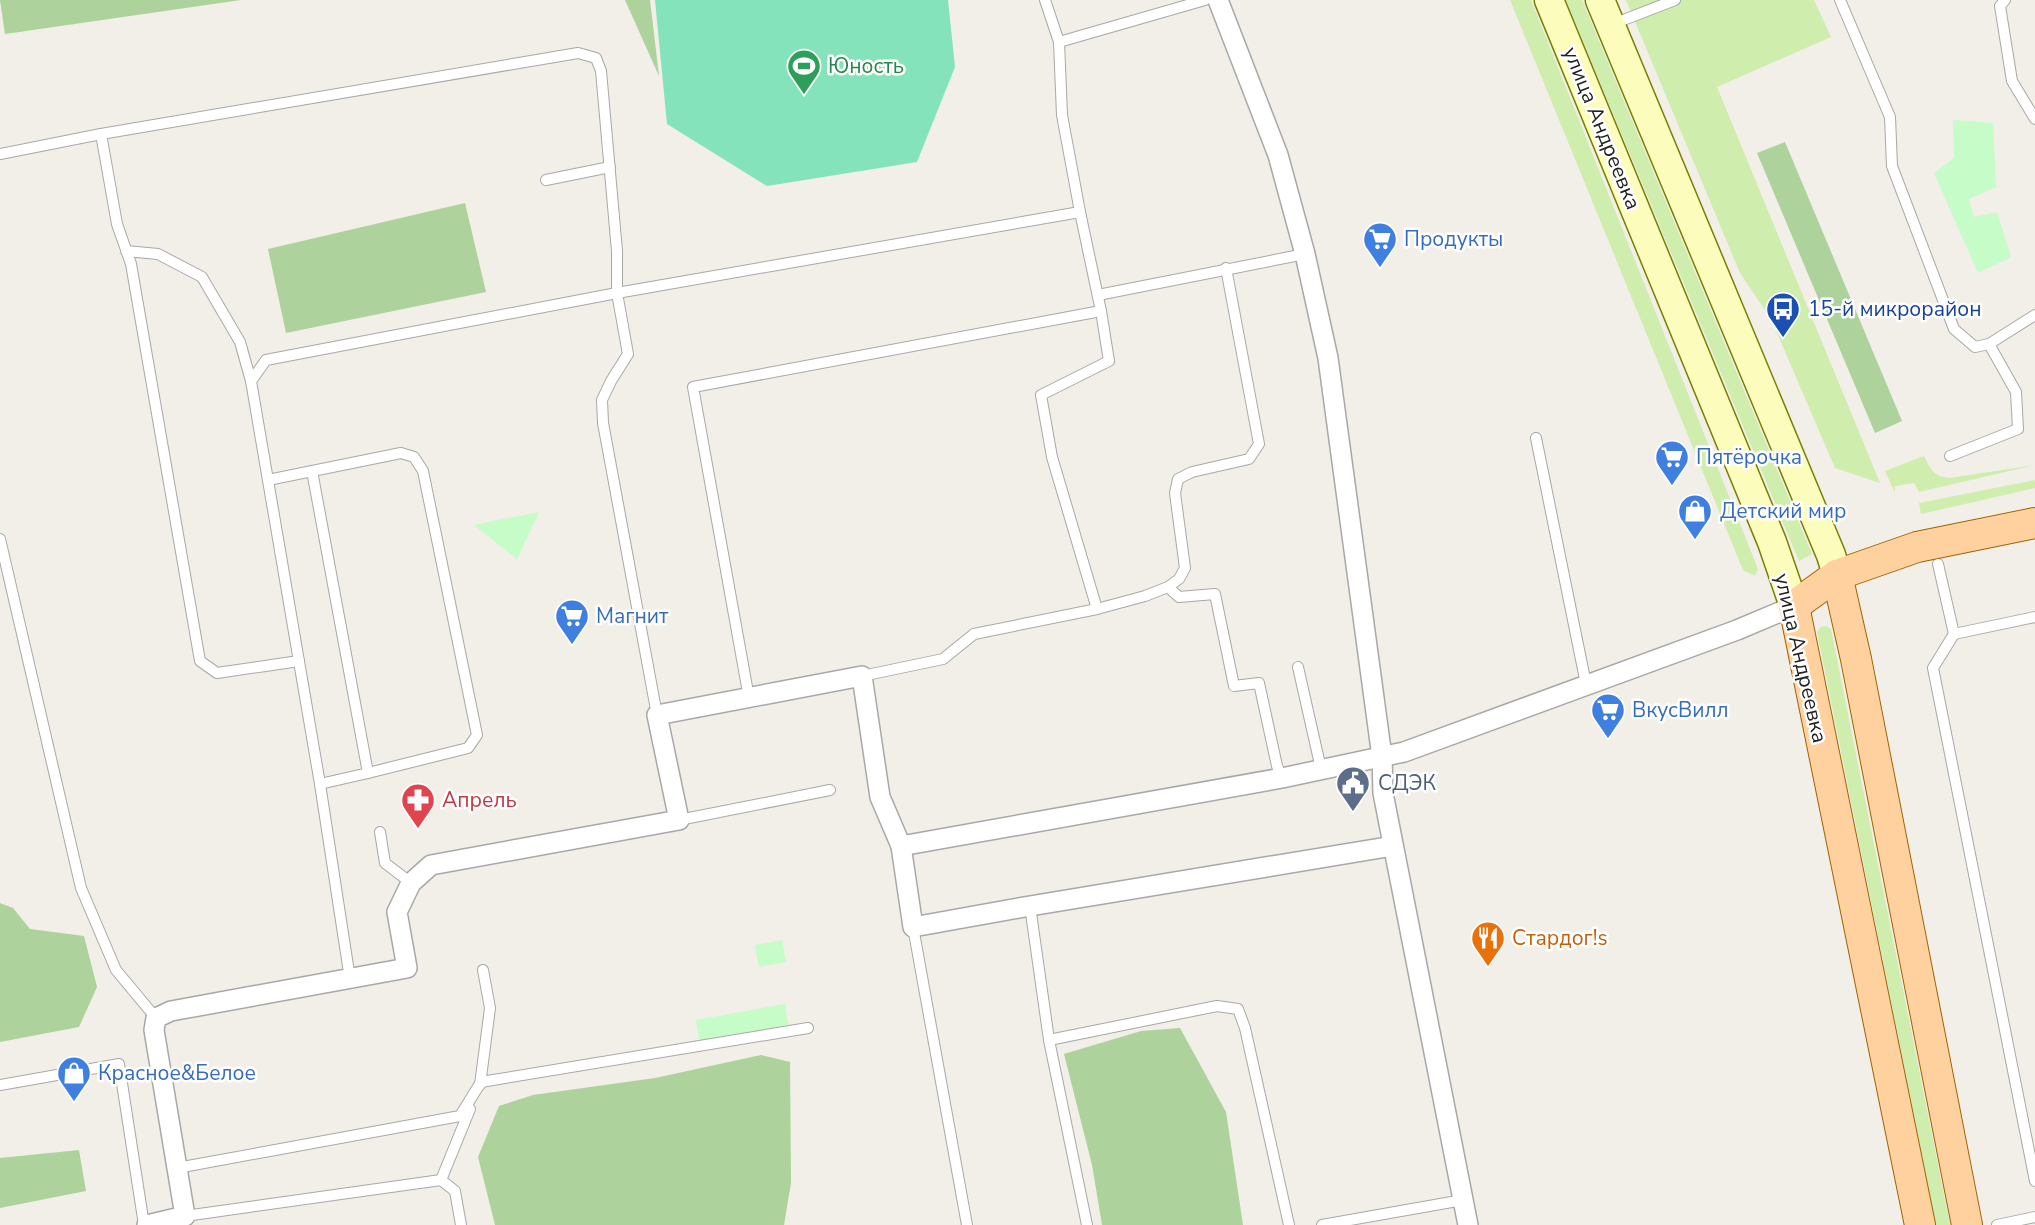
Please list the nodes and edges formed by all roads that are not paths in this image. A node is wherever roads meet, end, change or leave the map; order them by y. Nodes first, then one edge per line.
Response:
1 (1045, 0) edge
2 (1205, 0) edge
3 (1218, 0) edge
4 (1549, 0) edge
5 (1675, 0) edge
6 (1840, 0) edge
7 (2005, 0) edge
8 (1605, 13) edge
9 (1059, 42) junction
10 (2035, 119) edge
11 (102, 134) junction
12 (0, 153) edge
13 (610, 167) junction
14 (546, 180) dead end
15 (1080, 212) junction
16 (126, 251) junction
17 (1305, 254) junction
18 (1226, 268) junction
19 (617, 293) junction
20 (1098, 295) junction
21 (1101, 310) junction
22 (2035, 315) edge
23 (1989, 344) junction
24 (251, 381) junction
25 (1536, 438) dead end
26 (1950, 456) dead end
27 (312, 471) junction
28 (268, 480) junction
29 (2035, 523) edge
30 (0, 539) edge
31 (2035, 544) edge
32 (1938, 564) junction
33 (1839, 582) junction
34 (1168, 586) junction
35 (1794, 606) junction
36 (1097, 609) junction
37 (2035, 617) edge
38 (1954, 634) junction
39 (299, 662) junction
40 (1298, 667) dead end
41 (862, 676) junction
42 (1587, 684) junction
43 (750, 698) junction
44 (657, 715) junction
45 (1382, 757) junction
46 (1321, 769) junction
47 (368, 773) junction
48 (1282, 778) junction
49 (320, 784) junction
50 (830, 790) dead end
51 (679, 820) junction
52 (380, 832) dead end
53 (901, 846) junction
54 (1393, 846) junction
55 (411, 883) junction
56 (1030, 906) junction
57 (913, 927) junction
58 (483, 970) dead end
59 (351, 979) junction
60 (156, 1018) junction
61 (808, 1028) dead end
62 (1049, 1040) junction
63 (481, 1082) junction
64 (0, 1085) edge
65 (177, 1168) junction
66 (442, 1180) junction
67 (2035, 1181) edge
68 (1463, 1200) junction
69 (185, 1216) junction
70 (2035, 1217) edge
71 (145, 1225) edge
72 (461, 1225) edge
73 (968, 1225) edge
74 (1087, 1225) edge
75 (1289, 1225) edge
76 (1322, 1225) edge
77 (1468, 1225) edge
78 (1920, 1225) edge
79 (1967, 1225) edge
80 (1997, 1225) edge

1 - 9 lane
2 - 9 lane
3 - 17 street
4 - 35 main road, улица Андреевка
5 - 8 lane
6 - 23 lane
7 - 10 lane
8 - 33 main road
9 - 15 lane
11 - 12 lane
11 - 13 lane
11 - 16 lane
13 - 14 lane
13 - 19 lane
15 - 19 lane
15 - 20 lane
16 - 24 lane
16 - 39 lane
17 - 18 lane
17 - 45 street
18 - 20 lane
18 - 34 lane
19 - 24 lane
19 - 44 lane
20 - 21 lane
21 - 36 lane
21 - 43 lane
22 - 23 lane
23 - 26 lane
24 - 28 lane
25 - 42 lane
27 - 28 lane
27 - 47 lane
27 - 47 lane
28 - 39 lane
29 - 33 main road
30 - 60 lane
31 - 32 main road
32 - 33 main road
32 - 38 lane
33 - 35 main road
33 - 79 main road
34 - 36 lane
34 - 48 lane
35 - 42 street
35 - 78 main road, улица Андреевка
36 - 41 lane
37 - 38 lane
38 - 67 lane
39 - 49 lane
40 - 46 lane
41 - 43 street
41 - 53 street
42 - 45 street
43 - 44 street
44 - 51 street
45 - 46 street
45 - 54 street
46 - 48 street
47 - 49 lane
48 - 53 street
49 - 59 lane
50 - 51 lane
51 - 55 street
52 - 55 lane
53 - 57 street
54 - 56 street
54 - 68 street
55 - 59 street
56 - 57 street
56 - 62 lane
57 - 73 lane
58 - 63 lane
59 - 60 street
60 - 65 street
61 - 63 lane
62 - 74 lane
62 - 75 lane
63 - 65 lane
63 - 66 lane
64 - 71 lane
65 - 69 street
66 - 69 lane
66 - 72 lane
68 - 76 lane
68 - 77 street
69 - 71 street
70 - 80 lane

